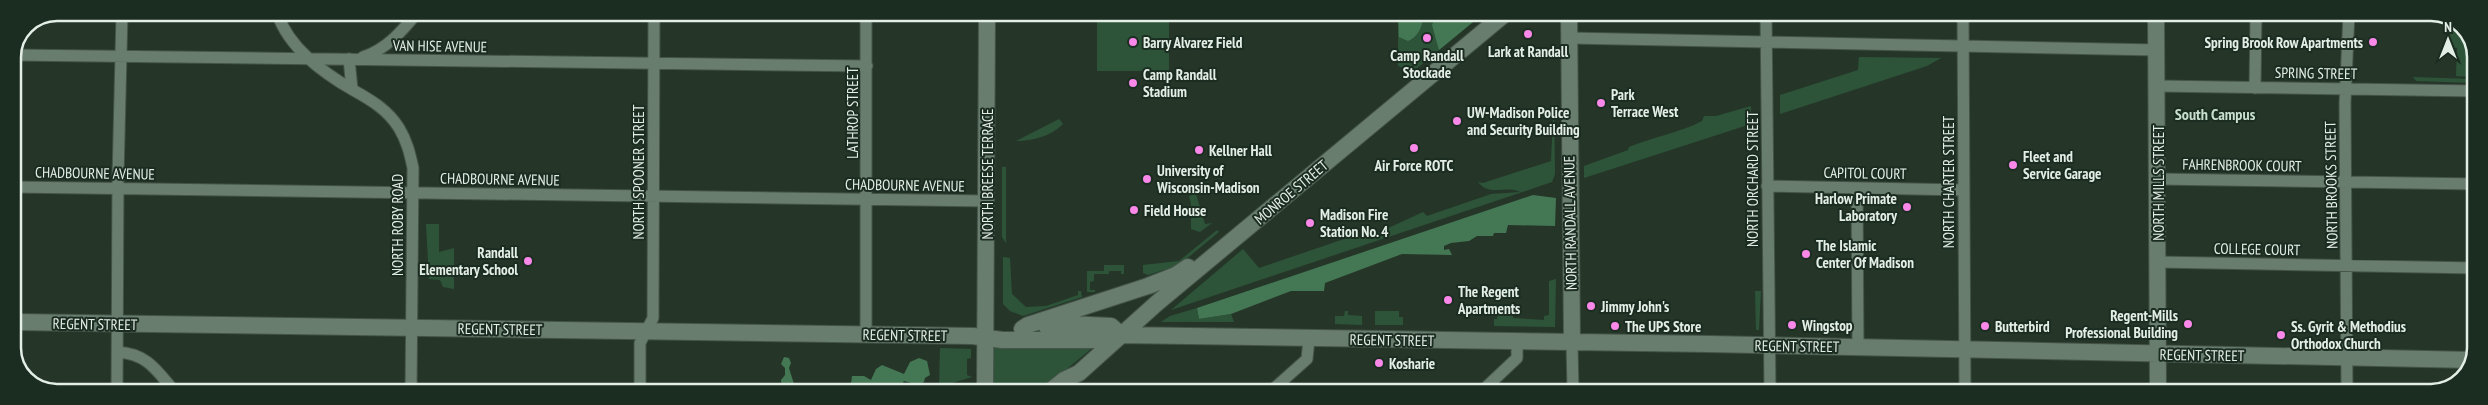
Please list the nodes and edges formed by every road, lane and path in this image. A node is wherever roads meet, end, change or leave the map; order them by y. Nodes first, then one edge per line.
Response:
1 (122, 21) edge
2 (282, 21) edge
3 (410, 21) edge
4 (654, 21) edge
5 (866, 21) edge
6 (988, 21) edge
7 (1496, 22) edge
8 (1569, 22) edge
9 (1766, 22) edge
10 (1963, 22) edge
11 (2156, 22) edge
12 (2256, 22) edge
13 (2349, 22) edge
14 (1569, 38) junction
15 (1766, 42) junction
16 (1962, 46) junction
17 (2157, 50) junction
18 (21, 55) edge
19 (122, 56) junction
20 (308, 58) junction
21 (353, 59) junction
22 (653, 63) junction
23 (866, 66) junction
24 (2157, 86) junction
25 (2254, 88) junction
26 (352, 89) junction
27 (2347, 89) junction
28 (2467, 91) edge
29 (2158, 179) junction
30 (2346, 182) junction
31 (2467, 184) edge
32 (1767, 186) junction
33 (21, 187) edge
34 (1857, 188) junction
35 (118, 189) junction
36 (1963, 190) junction
37 (413, 192) junction
38 (653, 197) junction
39 (866, 199) junction
40 (987, 201) junction
41 (1233, 240) junction
42 (2158, 262) junction
43 (2347, 266) junction
44 (2466, 268) edge
45 (1157, 303) junction
46 (21, 322) edge
47 (118, 324) junction
48 (1082, 324) junction
49 (411, 328) junction
50 (647, 331) junction
51 (866, 334) junction
52 (1028, 334) junction
53 (1122, 335) junction
54 (986, 336) junction
55 (1309, 339) junction
56 (1517, 342) junction
57 (1572, 343) junction
58 (1768, 346) junction
59 (1858, 348) junction
60 (1964, 351) junction
61 (118, 352) junction
62 (2158, 354) junction
63 (2347, 358) junction
64 (2465, 360) edge
65 (1079, 373) junction
66 (118, 383) edge
67 (167, 383) edge
68 (410, 383) edge
69 (640, 383) edge
70 (985, 383) edge
71 (1060, 383) edge
72 (1073, 383) edge
73 (1280, 384) edge
74 (1491, 384) edge
75 (1573, 384) edge
76 (1770, 384) edge
77 (1964, 384) edge
78 (2158, 384) edge
79 (2347, 384) edge

1 - 19 street
2 - 20 street, NORTH ROBY ROAD
3 - 21 street
4 - 22 street, NORTH SPOONER STREET
5 - 23 street, LATHROP STREET
6 - 40 main road, NORTH BREESE TERRACE
7 - 41 main road, MONROE STREET
8 - 14 main road, NORTH RANDALL AVENUE
9 - 15 street, NORTH ORCHARD STREET
10 - 16 street, NORTH CHARTER STREET
11 - 17 main road, NORTH MILLS STREET
12 - 25 street
13 - 27 street, NORTH BROOKS STREET
14 - 15 street
14 - 57 main road, NORTH RANDALL AVENUE
15 - 16 street
15 - 32 street, NORTH ORCHARD STREET
16 - 17 street
16 - 36 street, NORTH CHARTER STREET
17 - 24 main road, NORTH MILLS STREET
18 - 19 street, VAN HISE AVENUE
19 - 20 street, VAN HISE AVENUE
19 - 35 street
20 - 21 street, VAN HISE AVENUE
20 - 26 street, NORTH ROBY ROAD
21 - 22 street, VAN HISE AVENUE
21 - 26 street
22 - 23 street, VAN HISE AVENUE
22 - 38 street, NORTH SPOONER STREET
23 - 39 street, LATHROP STREET
24 - 25 street, SPRING STREET
24 - 29 main road, NORTH MILLS STREET
25 - 27 street, SPRING STREET
26 - 37 street, NORTH ROBY ROAD
27 - 28 street, SPRING STREET
27 - 30 street, NORTH BROOKS STREET
29 - 30 street, FAHRENBROOK COURT
29 - 42 main road, NORTH MILLS STREET
30 - 31 street, FAHRENBROOK COURT
30 - 43 street, NORTH BROOKS STREET
32 - 34 street, CAPITOL COURT
32 - 58 street, NORTH ORCHARD STREET
33 - 35 street, CHADBOURNE AVENUE
34 - 36 street, CAPITOL COURT
34 - 59 street
35 - 37 street, CHADBOURNE AVENUE
35 - 47 street
36 - 60 street, NORTH CHARTER STREET
37 - 38 street, CHADBOURNE AVENUE
37 - 49 street, NORTH ROBY ROAD
38 - 39 street, CHADBOURNE AVENUE
38 - 50 street, NORTH SPOONER STREET
39 - 40 street, CHADBOURNE AVENUE
39 - 51 street, LATHROP STREET
40 - 54 main road, NORTH BREESE TERRACE
41 - 45 main road, MONROE STREET
41 - 52 main road
42 - 43 street, COLLEGE COURT
42 - 62 main road, NORTH MILLS STREET
43 - 44 street, COLLEGE COURT
43 - 63 street, NORTH BROOKS STREET
45 - 48 main road
45 - 53 main road, MONROE STREET
46 - 47 main road, REGENT STREET
47 - 49 main road, REGENT STREET
47 - 61 street
48 - 52 main road, REGENT STREET
48 - 53 main road, REGENT STREET
49 - 50 main road, REGENT STREET
49 - 68 street, NORTH ROBY ROAD
50 - 51 main road, REGENT STREET
50 - 69 street, NORTH SPOONER STREET
51 - 54 main road, REGENT STREET
52 - 53 main road, REGENT STREET
52 - 54 main road, REGENT STREET
53 - 55 main road, REGENT STREET
53 - 65 main road, MONROE STREET
54 - 70 main road, NORTH BREESE TERRACE
55 - 56 main road, REGENT STREET
55 - 73 street
56 - 57 main road, REGENT STREET
56 - 74 street
57 - 58 main road, REGENT STREET
57 - 75 street
58 - 59 main road, REGENT STREET
58 - 76 street, NORTH ORCHARD STREET
59 - 60 main road, REGENT STREET
60 - 62 main road, REGENT STREET
60 - 77 street, NORTH CHARTER STREET
61 - 66 street
61 - 67 street
62 - 63 main road, REGENT STREET
62 - 78 main road, NORTH MILLS STREET
63 - 64 main road, REGENT STREET
63 - 79 street, NORTH BROOKS STREET
65 - 71 main road, MONROE STREET
65 - 72 main road, MONROE STREET

